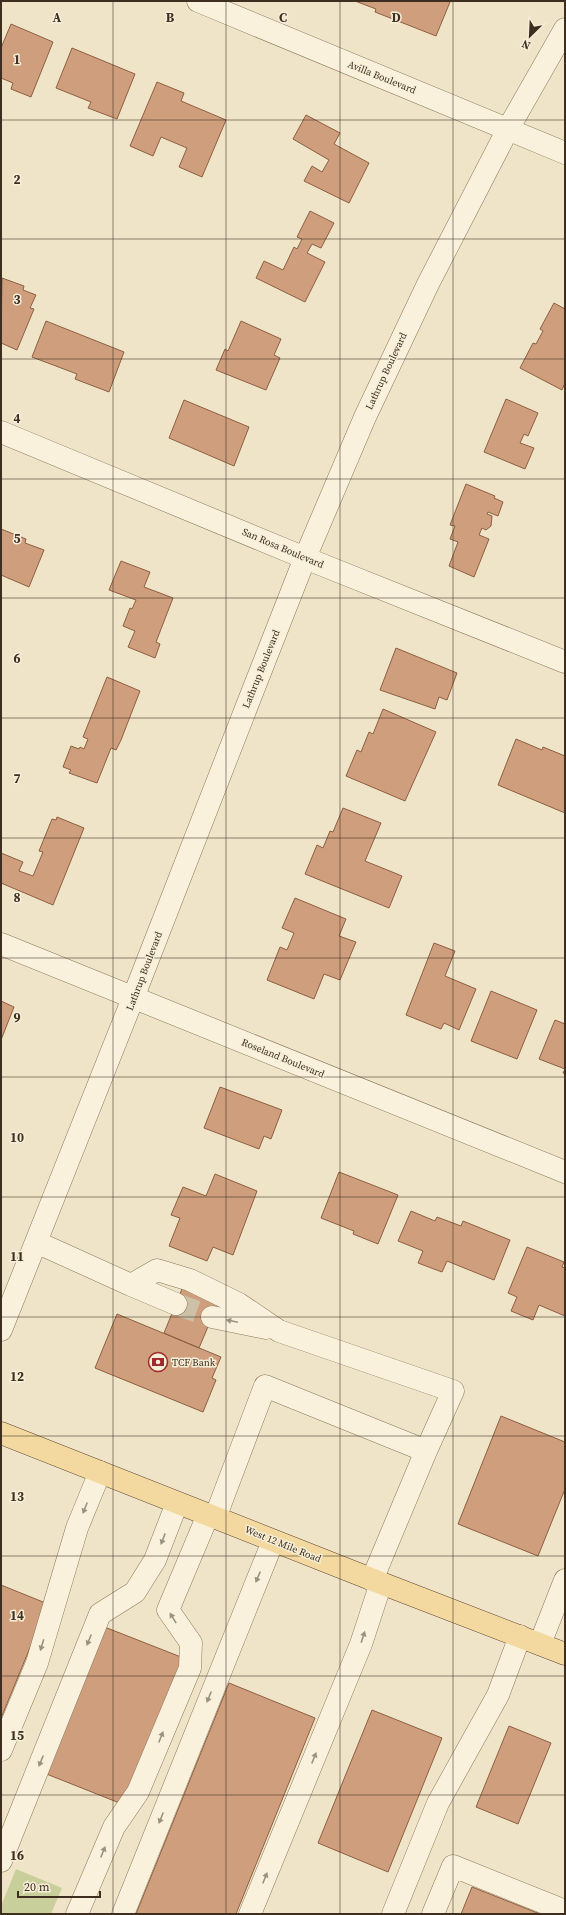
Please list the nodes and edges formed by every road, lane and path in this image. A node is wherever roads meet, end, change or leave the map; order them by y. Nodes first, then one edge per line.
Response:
1 (198, 1) edge
2 (565, 29) edge
3 (508, 129) junction
4 (565, 153) edge
5 (1, 432) edge
6 (305, 558) junction
7 (565, 662) edge
8 (1, 944) edge
9 (133, 998) junction
10 (565, 1172) edge
11 (36, 1242) junction
12 (131, 1285) junction
13 (176, 1304) tunnel mouth
14 (212, 1317) tunnel mouth
15 (1, 1330) edge
16 (279, 1331) junction
17 (1, 1433) edge
18 (426, 1451) junction
19 (100, 1472) junction
20 (177, 1503) junction
21 (211, 1516) junction
22 (273, 1541) junction
23 (565, 1580) edge
24 (376, 1582) junction
25 (530, 1640) junction
26 (565, 1654) edge
27 (1, 1750) edge
28 (1, 1861) edge
29 (565, 1911) edge
30 (77, 1914) edge
31 (123, 1914) edge
32 (250, 1914) edge
33 (393, 1914) edge
34 (433, 1914) edge

1 - 3 street, Avilla Boulevard
2 - 3 street, Lathrup Boulevard
3 - 4 street, Avilla Boulevard
3 - 6 street, Lathrup Boulevard
5 - 6 street, San Rosa Boulevard
6 - 7 street, San Rosa Boulevard
6 - 9 street, Lathrup Boulevard
8 - 9 street, Roseland Boulevard
9 - 10 street, Roseland Boulevard
9 - 11 street, Lathrup Boulevard
11 - 12 street
11 - 15 street, Lathrup Boulevard
12 - 13 street
12 - 16 street
16 -> 14 street
16 - 18 street
17 - 19 main road, West 12 Mile Road
18 - 21 street
18 - 24 street
19 - 20 main road, West 12 Mile Road
19 -> 27 street
20 - 21 main road, West 12 Mile Road
20 -> 28 street
21 - 22 main road, West 12 Mile Road
30 -> 21 street
22 - 24 main road, West 12 Mile Road
22 -> 31 street
23 - 25 street
24 - 25 main road, West 12 Mile Road
32 -> 24 street
25 - 26 main road, West 12 Mile Road
25 - 33 street
29 - 34 street

